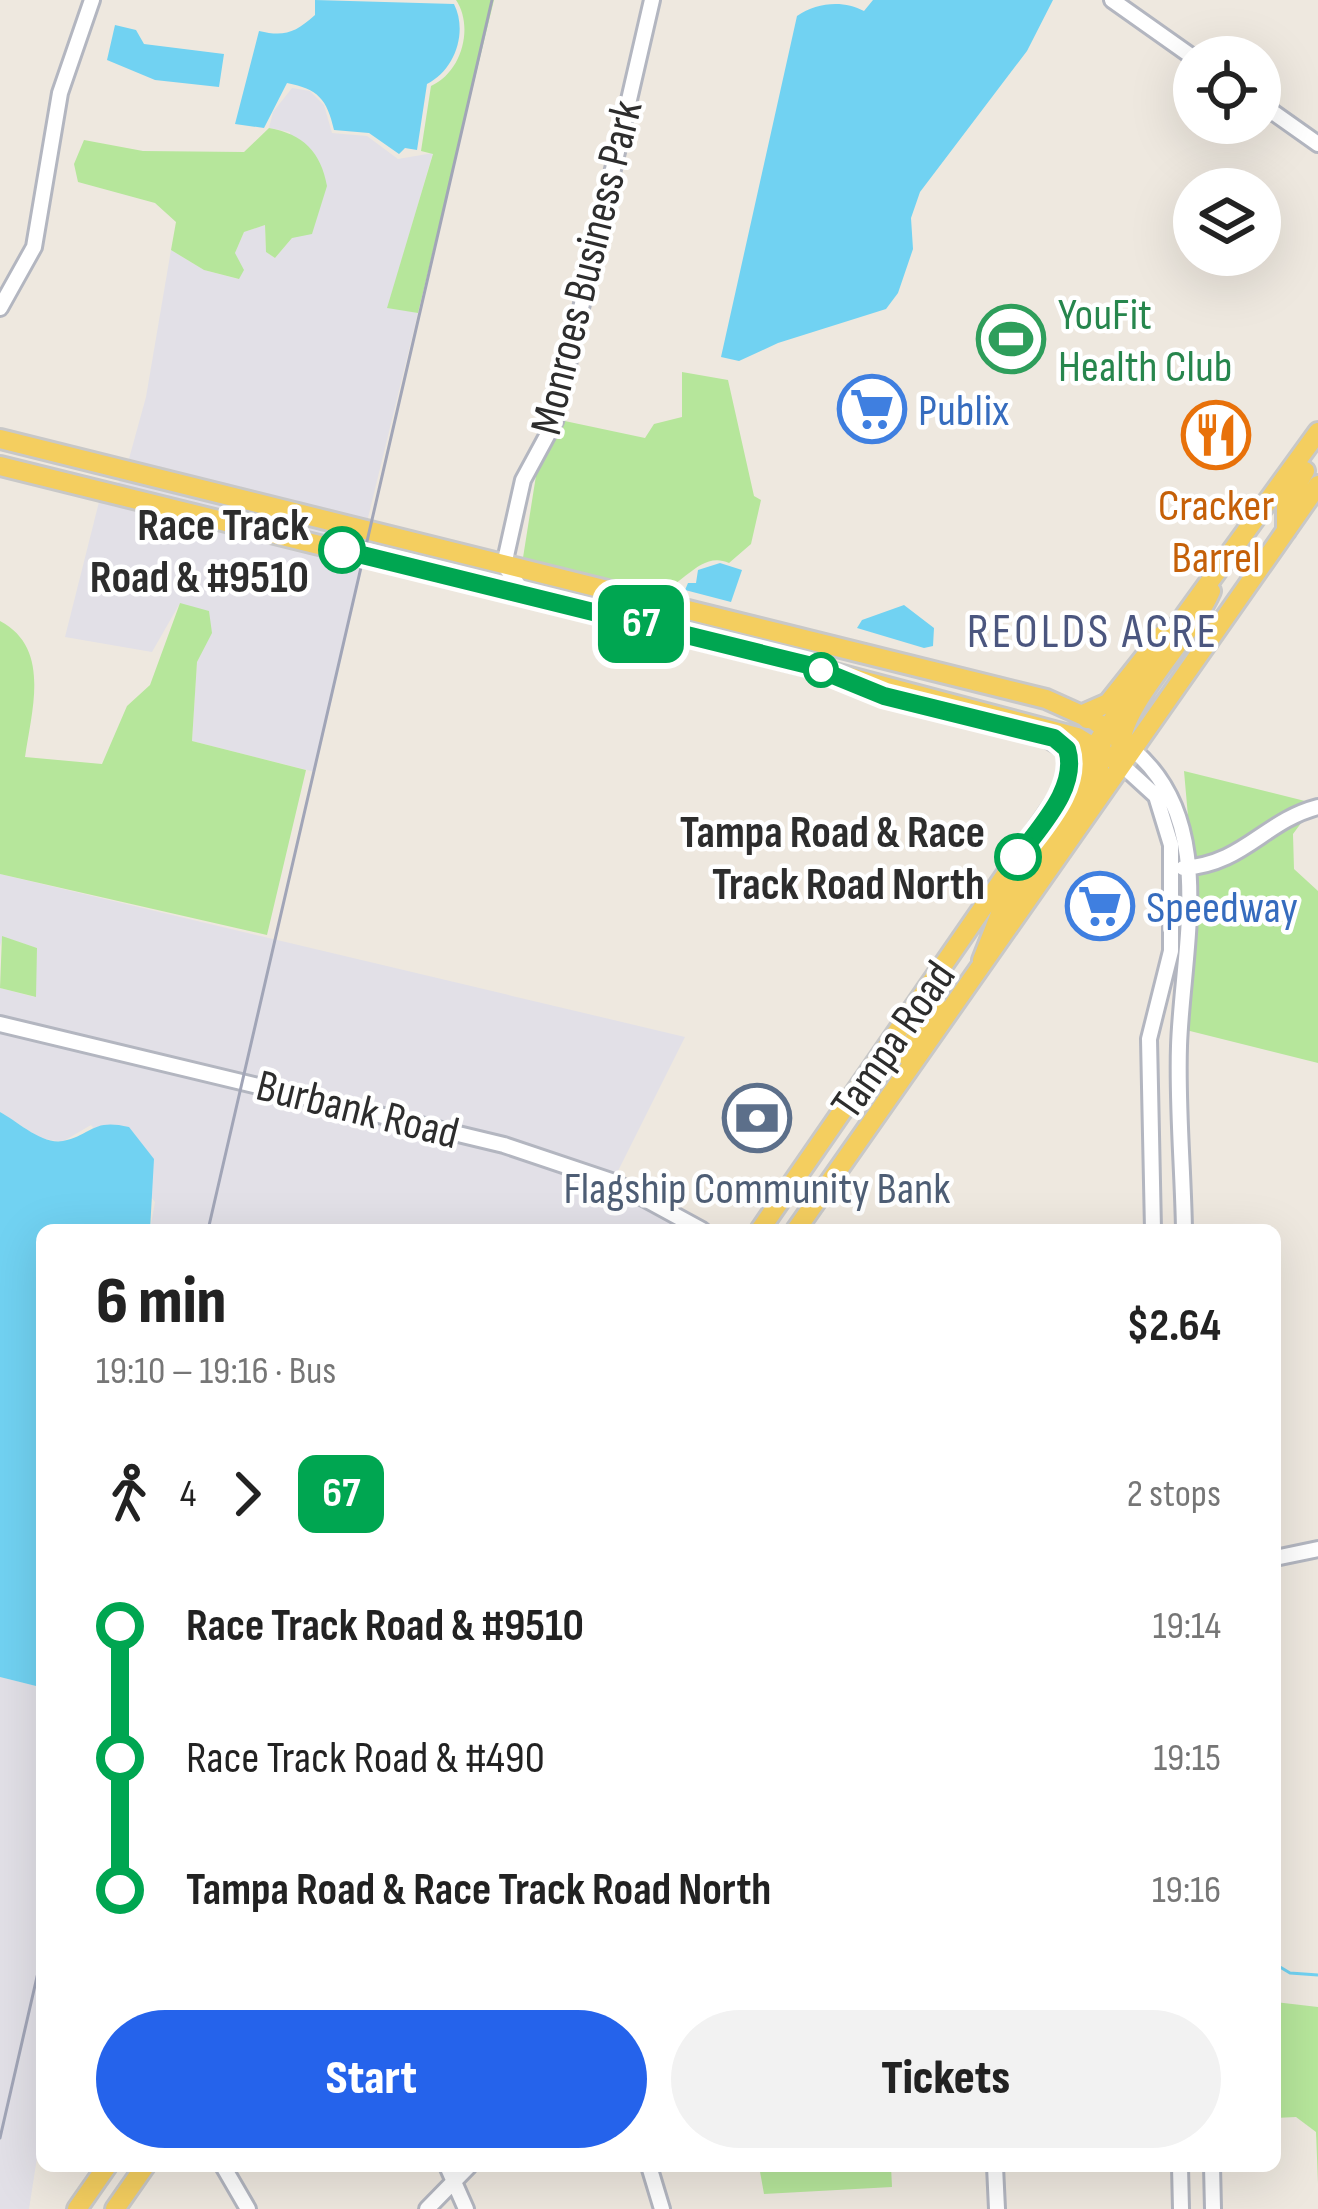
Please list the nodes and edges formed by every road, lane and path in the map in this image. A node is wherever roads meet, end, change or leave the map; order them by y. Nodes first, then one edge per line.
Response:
1 (92, 0) edge
2 (652, 0) edge
3 (1112, 0) edge
4 (1173, 43) edge
5 (1281, 118) edge
6 (1318, 144) edge
7 (0, 308) edge
8 (1318, 432) edge
9 (0, 440) edge
10 (1318, 452) edge
11 (0, 466) edge
12 (1318, 485) edge
13 (1286, 531) junction
14 (504, 565) junction
15 (1219, 572) junction
16 (565, 580) junction
17 (526, 596) junction
18 (575, 608) junction
19 (596, 613) junction
20 (1181, 621) junction
21 (747, 625) junction
22 (785, 634) junction
23 (766, 655) junction
24 (808, 665) junction
25 (850, 681) junction
26 (1017, 692) junction
27 (1083, 714) junction
28 (1111, 742) junction
29 (1061, 795) junction
30 (1318, 807) edge
31 (1179, 868) junction
32 (933, 981) junction
33 (0, 1024) edge
34 (865, 1134) junction
35 (691, 1224) edge
36 (764, 1224) edge
37 (800, 1224) edge
38 (1153, 1224) edge
39 (1184, 1224) edge
40 (1318, 1549) edge
41 (1281, 1557) edge
42 (103, 2172) edge
43 (115, 2172) edge
44 (141, 2172) edge
45 (226, 2172) edge
46 (450, 2172) edge
47 (463, 2172) edge
48 (651, 2172) edge
49 (995, 2172) edge
50 (1180, 2172) edge
51 (1212, 2172) edge
52 (454, 2182) junction
53 (116, 2208) edge
54 (246, 2208) edge
55 (77, 2209) edge
56 (90, 2209) edge
57 (428, 2209) edge
58 (466, 2209) edge
59 (662, 2209) edge
60 (997, 2209) edge
61 (1181, 2209) edge
62 (1213, 2209) edge

1 - 7 street
2 - 14 street, Monroes Business Park
3 - 4 street
5 - 6 street
8 - 15 main road
9 - 14 main road
10 - 13 main road
11 - 17 main road
12 - 13 main road
13 - 28 main road
14 - 16 main road
14 - 17 street
15 - 20 main road
15 - 28 main road
16 - 18 main road
16 - 21 main road
17 - 18 main road
18 - 19 main road
19 - 21 main road
19 - 23 main road
20 - 27 main road
20 - 28 main road
21 - 22 main road
21 - 23 main road
22 - 24 main road
22 - 26 main road
23 - 24 main road
24 - 25 main road
24 - 26 main road
24 - 28 main road
25 - 28 main road
25 - 29 main road
26 - 27 main road
27 - 28 main road
28 - 29 main road, Tampa Road
28 - 31 street
28 - 34 main road, Tampa Road
29 - 32 main road, Tampa Road
30 - 31 street
31 - 38 street
31 - 39 street
32 - 34 main road
32 - 36 main road, Tampa Road
33 - 35 street, Burbank Road
34 - 37 main road, Tampa Road
40 - 41 street
42 - 55 main road
43 - 56 main road
44 - 53 main road
45 - 54 street
46 - 52 street
47 - 52 street
48 - 59 street
49 - 60 street
50 - 61 street
51 - 62 street
52 - 57 street
52 - 58 street

